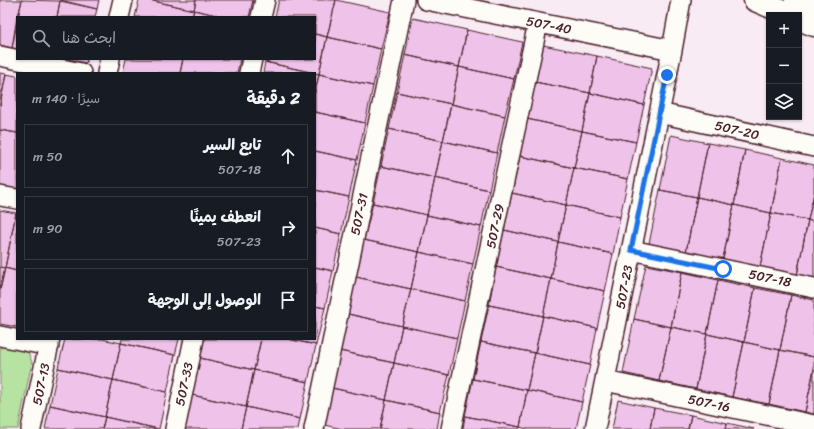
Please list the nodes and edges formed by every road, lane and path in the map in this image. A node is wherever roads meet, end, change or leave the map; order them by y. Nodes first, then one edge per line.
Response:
1 (123, 0) edge
2 (265, 0) edge
3 (404, 0) edge
4 (426, 0) edge
5 (681, 0) edge
6 (755, 0) edge
7 (796, 0) edge
8 (814, 8) edge
9 (783, 12) edge
10 (119, 16) edge
11 (261, 16) edge
12 (802, 20) edge
13 (538, 23) junction
14 (814, 25) edge
15 (672, 50) junction
16 (0, 56) edge
17 (16, 59) edge
18 (19, 60) edge
19 (110, 60) edge
20 (252, 60) edge
21 (76, 72) edge
22 (107, 72) edge
23 (249, 72) edge
24 (659, 113) junction
25 (814, 147) edge
26 (0, 196) edge
27 (16, 199) edge
28 (631, 250) junction
29 (814, 288) edge
30 (0, 336) edge
31 (16, 338) edge
32 (29, 340) edge
33 (194, 340) edge
34 (50, 343) edge
35 (605, 381) junction
36 (814, 425) edge
37 (31, 429) edge
38 (175, 429) edge
39 (314, 429) edge
40 (451, 429) edge
41 (595, 429) edge

1 - 10 street
2 - 11 street
3 - 39 street, 507-31
4 - 13 street, 507-40
5 - 15 street, 507-23
6 - 9 main road
7 - 8 main road
12 - 14 main road
13 - 15 street, 507-40
13 - 40 street, 507-29
15 - 24 street, 507-23
16 - 17 street
18 - 21 street
19 - 22 street
20 - 23 street
24 - 25 street, 507-20
24 - 28 street, 507-23
26 - 27 street
28 - 29 street, 507-18
28 - 35 street, 507-23
30 - 31 street
32 - 34 street
33 - 38 street, 507-33
34 - 37 street, 507-13
35 - 36 street, 507-16
35 - 41 street, 507-23

